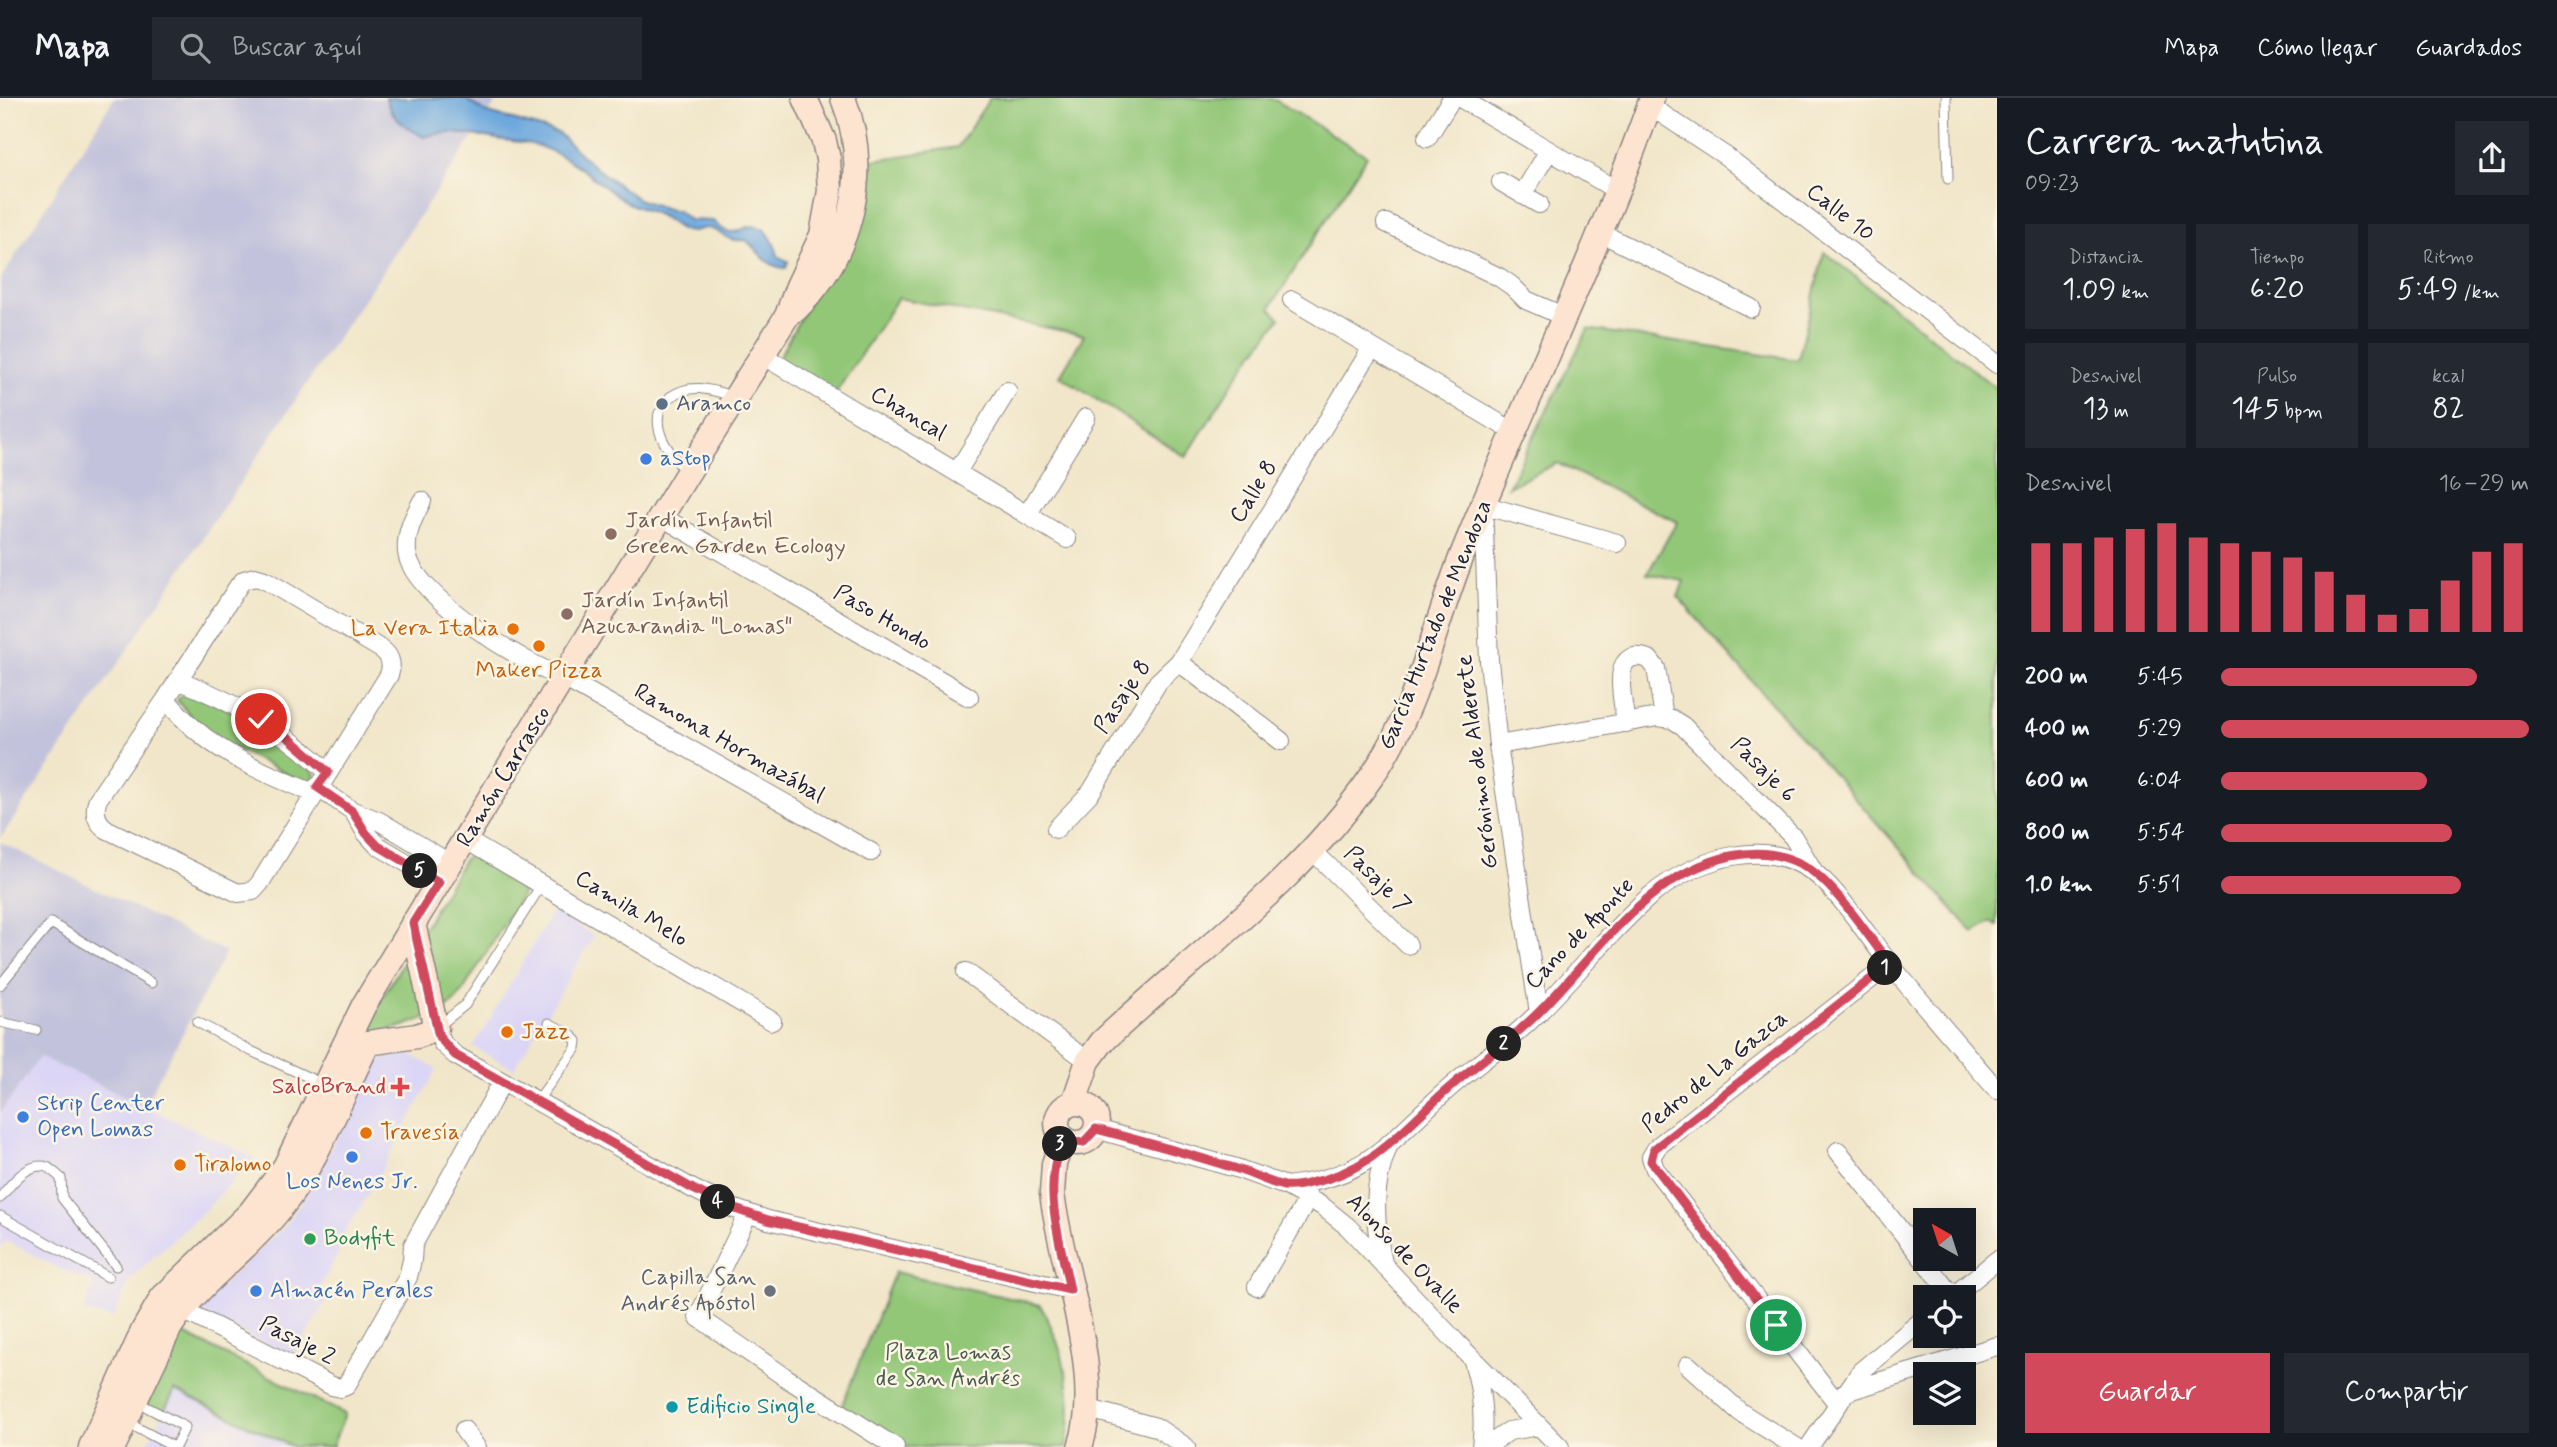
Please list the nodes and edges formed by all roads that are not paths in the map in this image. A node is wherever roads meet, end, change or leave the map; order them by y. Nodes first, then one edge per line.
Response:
1 (805, 98) edge
2 (843, 98) edge
3 (1452, 98) edge
4 (1460, 98) edge
5 (1946, 98) edge
6 (1651, 102) edge
7 (1427, 138) dead end
8 (1549, 150) junction
9 (1948, 179) dead end
10 (1501, 182) dead end
11 (1616, 190) junction
12 (1522, 195) junction
13 (1539, 204) dead end
14 (1386, 223) dead end
15 (1598, 232) junction
16 (1292, 300) dead end
17 (1751, 308) dead end
18 (787, 316) junction
19 (1563, 316) junction
20 (1372, 348) junction
21 (762, 355) junction
22 (1997, 364) edge
23 (1007, 391) dead end
24 (670, 397) dead end
25 (735, 397) junction
26 (659, 413) dead end
27 (1086, 418) dead end
28 (1514, 432) junction
29 (957, 472) junction
30 (687, 474) junction
31 (422, 501) dead end
32 (1483, 505) junction
33 (1027, 515) junction
34 (662, 517) junction
35 (1067, 539) dead end
36 (1617, 543) dead end
37 (1179, 663) junction
38 (564, 678) junction
39 (178, 680) junction
40 (969, 697) dead end
41 (166, 699) junction
42 (1664, 717) junction
43 (1626, 723) junction
44 (1281, 741) dead end
45 (1498, 745) junction
46 (328, 772) junction
47 (316, 790) junction
48 (1056, 829) dead end
49 (466, 840) junction
50 (1311, 849) junction
51 (871, 852) dead end
52 (1814, 872) junction
53 (445, 873) junction
54 (541, 884) junction
55 (413, 923) junction
56 (1408, 945) dead end
57 (1890, 964) junction
58 (966, 972) dead end
59 (151, 984) dead end
60 (0, 985) edge
61 (1539, 1013) junction
62 (0, 1021) edge
63 (772, 1021) dead end
64 (197, 1022) dead end
65 (550, 1023) dead end
66 (436, 1029) junction
67 (36, 1030) dead end
68 (361, 1033) junction
69 (1088, 1061) junction
70 (502, 1082) junction
71 (325, 1085) junction
72 (1997, 1090) edge
73 (537, 1101) junction
74 (1074, 1102) junction
75 (1096, 1129) junction
76 (1063, 1138) junction
77 (1388, 1147) junction
78 (1838, 1151) dead end
79 (1286, 1186) junction
80 (1309, 1197) junction
81 (0, 1198) edge
82 (748, 1214) junction
83 (0, 1216) edge
84 (1997, 1260) edge
85 (1383, 1264) junction
86 (116, 1266) dead end
87 (108, 1276) dead end
88 (1943, 1285) edge
89 (1966, 1285) edge
90 (1257, 1287) dead end
91 (1070, 1290) junction
92 (181, 1309) junction
93 (1913, 1327) edge
94 (1997, 1346) edge
95 (1472, 1359) junction
96 (1688, 1365) dead end
97 (1841, 1398) junction
98 (120, 1406) junction
99 (1088, 1409) junction
100 (1539, 1426) junction
101 (464, 1430) dead end
102 (91, 1447) edge
103 (113, 1447) edge
104 (175, 1447) edge
105 (476, 1447) edge
106 (895, 1447) edge
107 (1080, 1447) edge
108 (1186, 1447) edge
109 (1483, 1447) edge
110 (1560, 1447) edge
111 (1796, 1447) edge
112 (1809, 1447) edge

1 - 18 main road, Ramón Carrasco
2 - 18 main road, Ramón Carrasco
3 - 7 street
4 - 8 street
5 - 9 lane
6 - 11 main road, García Hurtado de Mendoza
6 - 22 street, Calle 10
8 - 11 street
8 - 12 street
10 - 12 street
11 - 15 main road, García Hurtado de Mendoza
12 - 13 street
14 - 19 street
15 - 17 street
15 - 19 main road, García Hurtado de Mendoza
16 - 20 street
18 - 21 main road, Ramón Carrasco
19 - 28 main road, García Hurtado de Mendoza
20 - 28 street
20 - 37 street, Calle 8
21 - 25 main road, Ramón Carrasco
21 - 29 street, Chancal
23 - 29 street
24 - 25 lane
25 - 30 main road, Ramón Carrasco
26 - 30 lane
27 - 33 street
28 - 32 main road, García Hurtado de Mendoza
29 - 33 street, Chancal
30 - 34 main road, Ramón Carrasco
31 - 38 street, Ramona Hormazábal
32 - 36 street
32 - 45 street, Gerónimo de Alderete
32 - 50 main road, García Hurtado de Mendoza
33 - 35 street, Chancal
34 - 38 main road, Ramón Carrasco
34 - 40 street, Paso Hondo
37 - 44 street, Pasaje 8
37 - 48 street, Pasaje 8
38 - 49 main road, Ramón Carrasco
38 - 51 street, Ramona Hormazábal
39 - 41 street
39 - 46 street
39 - 46 street
41 - 47 street
41 - 47 street
42 - 43 street
42 - 43 street
42 - 52 street, Pasaje 6
43 - 45 street
45 - 61 street, Gerónimo de Alderete
46 - 47 street
47 - 53 street
49 - 53 main road, Ramón Carrasco
49 - 54 street, Camila Melo
50 - 56 street, Pasaje 7
50 - 69 main road, García Hurtado de Mendoza
52 - 57 street, Cano de Aponte
52 - 61 street, Cano de Aponte
53 - 55 main road, Ramón Carrasco
54 - 63 street, Camila Melo
54 - 66 lane
55 - 66 main road
55 - 68 main road, Ramón Carrasco
57 - 72 street, Cano de Aponte
57 - 97 street, Pedro de La Gazca
58 - 69 street
59 - 60 lane
61 - 77 street, Cano de Aponte
62 - 67 lane
64 - 71 lane
65 - 73 lane
66 - 68 main road
66 - 70 street
68 - 71 main road, Ramón Carrasco
68 - 92 main road, Ramón Carrasco
69 - 74 main road, García Hurtado de Mendoza
70 - 73 street
70 - 92 street, Pasaje 2
71 - 98 main road, Ramón Carrasco
73 - 82 street
74 - 75 main road
74 - 76 main road
75 - 76 main road
75 - 79 street, Alonso de Ovalle
76 - 91 main road
77 - 79 street, Cano de Aponte
77 - 85 street
78 - 88 street
79 - 80 street, Alonso de Ovalle
80 - 85 street, Alonso de Ovalle
80 - 90 street
81 - 86 lane
82 - 91 street
82 - 106 street
83 - 87 lane
84 - 89 street
85 - 95 street, Alonso de Ovalle
91 - 99 main road
92 - 98 main road, Ramón Carrasco
93 - 97 street
94 - 97 street
95 - 100 street, Alonso de Ovalle
95 - 109 street
96 - 111 street
97 - 112 street
98 - 102 main road, Ramón Carrasco
98 - 103 main road, Ramón Carrasco
98 - 104 lane
98 - 104 lane
99 - 107 main road
99 - 108 street
100 - 109 street
100 - 110 street, Alonso de Ovalle
101 - 105 street

